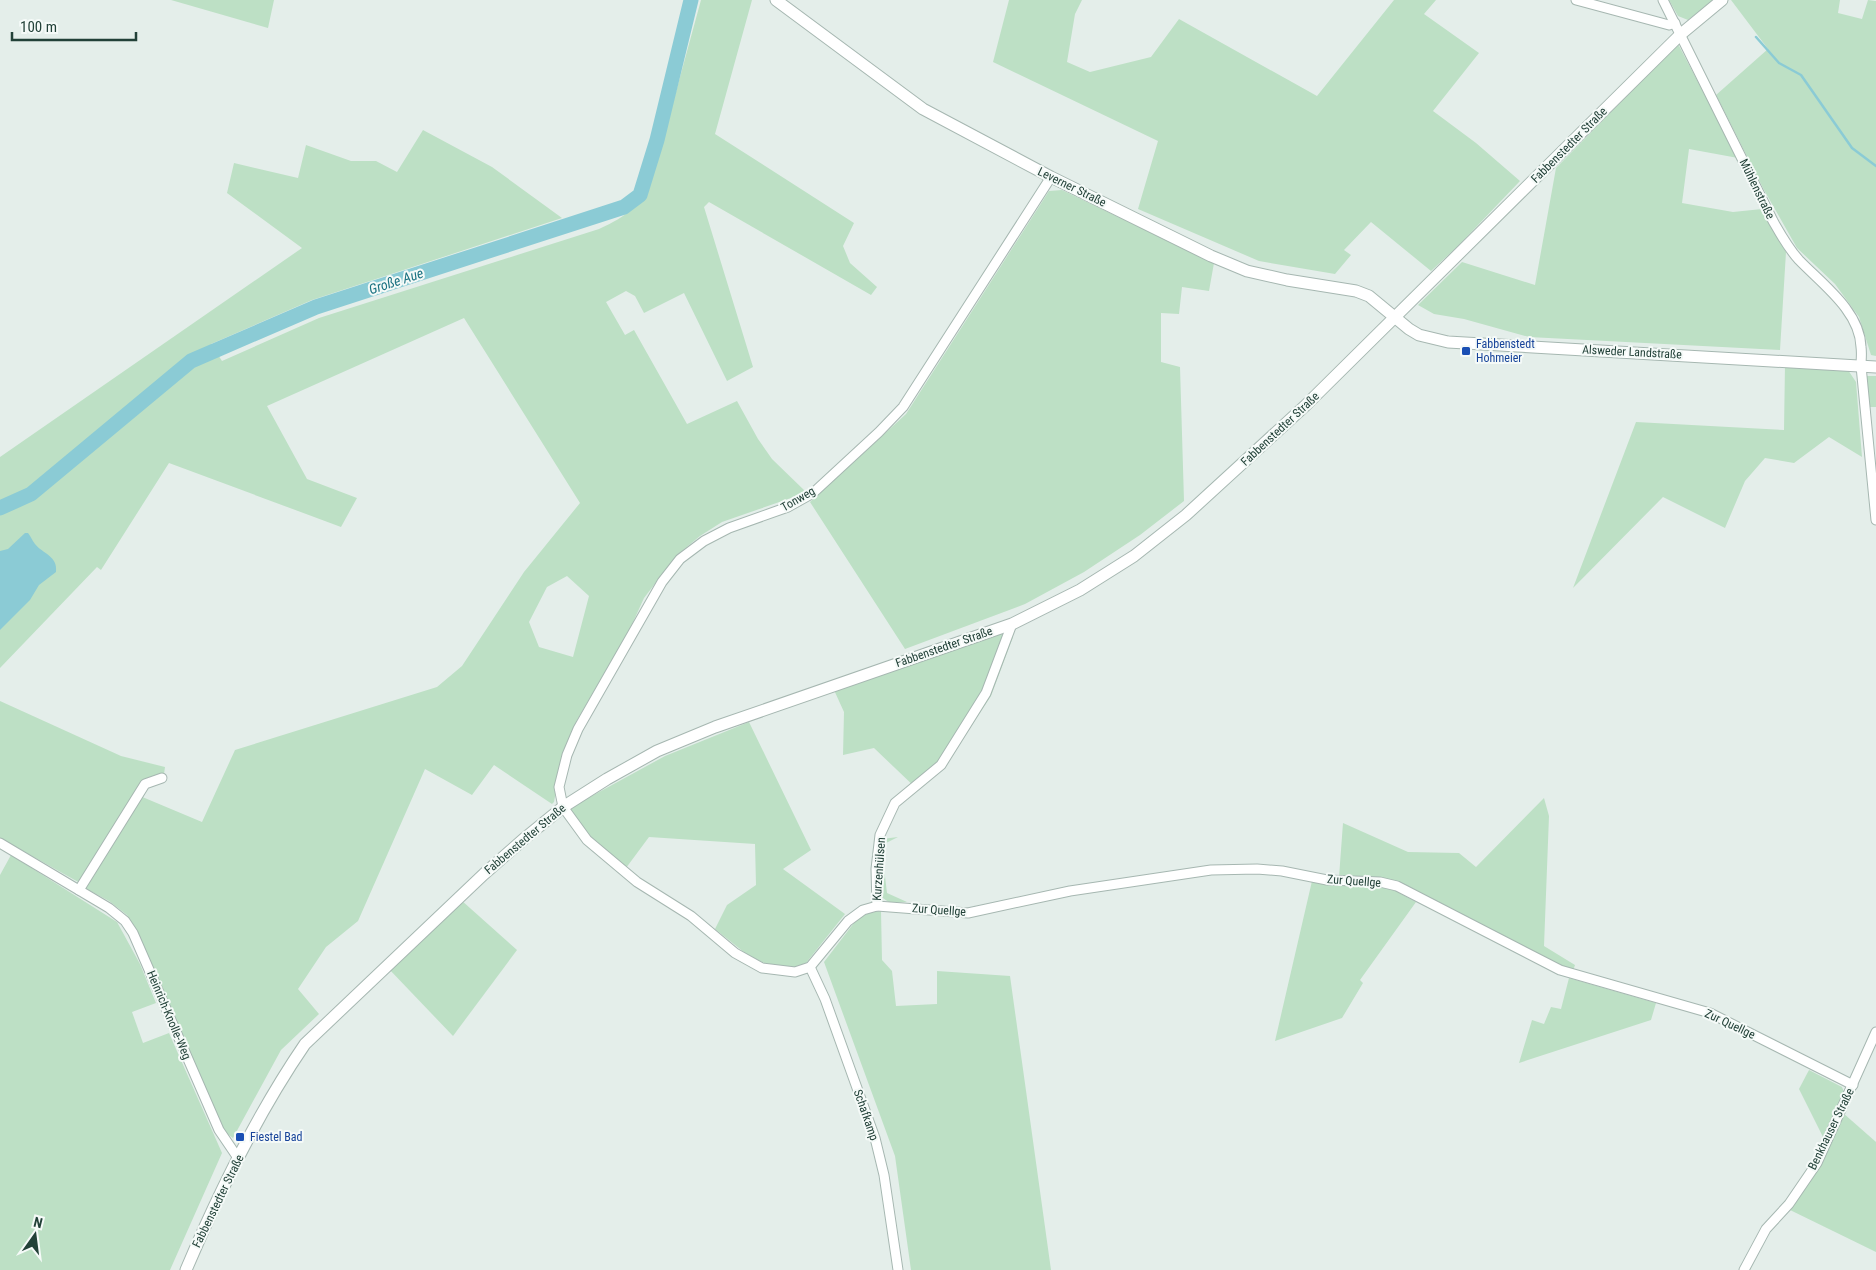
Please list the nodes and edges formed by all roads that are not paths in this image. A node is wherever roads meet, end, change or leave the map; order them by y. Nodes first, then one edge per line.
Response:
1 (776, 0) edge
2 (1576, 0) edge
3 (1663, 0) edge
4 (1722, 0) edge
5 (1675, 23) junction
6 (1681, 34) junction
7 (1051, 177) junction
8 (1395, 316) junction
9 (1861, 366) junction
10 (1876, 367) edge
11 (1876, 520) edge
12 (1012, 624) junction
13 (162, 778) dead end
14 (563, 807) junction
15 (0, 843) edge
16 (79, 890) junction
17 (877, 906) junction
18 (810, 967) junction
19 (1876, 1032) edge
20 (1853, 1085) junction
21 (238, 1158) junction
22 (186, 1270) edge
23 (898, 1270) edge
24 (1744, 1270) edge

1 - 7 street, Leverner Straße
2 - 5 street
3 - 5 street, Mühlenstraße
4 - 6 street, Fabbenstedter Straße
5 - 6 street, Mühlenstraße
6 - 8 street, Fabbenstedter Straße
6 - 9 street, Mühlenstraße
7 - 8 street, Leverner Straße
7 - 14 street, Tonweg
8 - 9 street, Alsweder Landstraße
8 - 12 street, Fabbenstedter Straße
9 - 10 street, Alsweder Landstraße
9 - 11 street
12 - 14 street, Fabbenstedter Straße
12 - 17 street, Kurzenhülsen
13 - 16 street
14 - 18 street
14 - 21 street, Fabbenstedter Straße
15 - 16 street, Heinrich-Knolle-Weg
16 - 21 street, Heinrich-Knolle-Weg
17 - 18 street, Kurzenhülsen
17 - 20 street, Zur Quellge
18 - 23 street, Schafkamp
19 - 20 street, Benkhauser Straße
20 - 24 street, Benkhauser Straße
21 - 22 street, Fabbenstedter Straße

